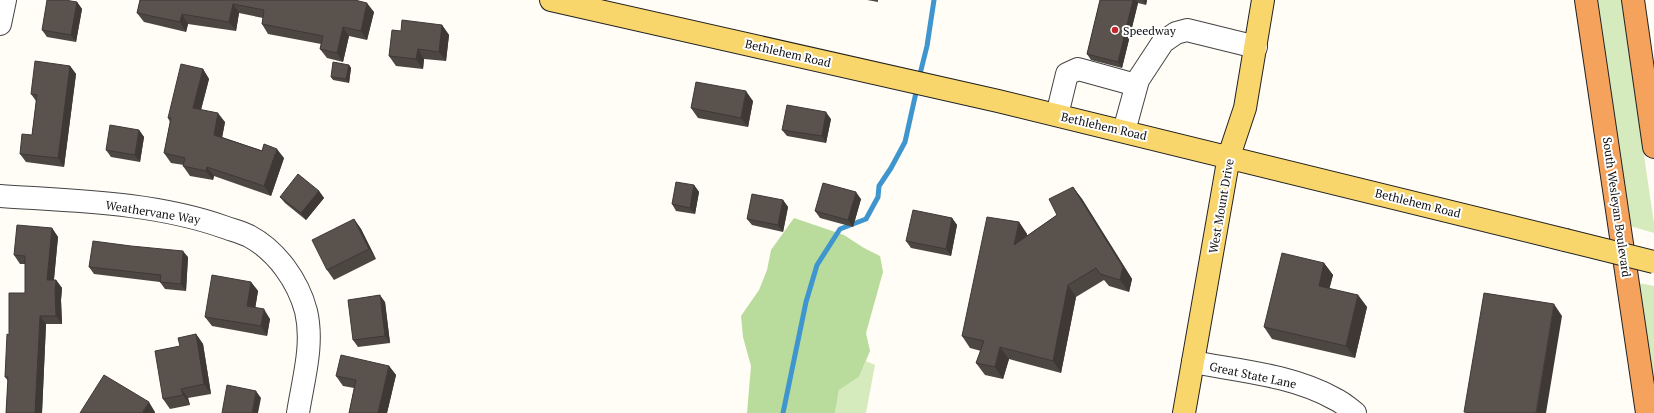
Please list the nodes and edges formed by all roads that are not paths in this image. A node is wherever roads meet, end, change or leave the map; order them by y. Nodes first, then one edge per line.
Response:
1 (4, 0) edge
2 (551, 0) edge
3 (1263, 0) edge
4 (1586, 0) edge
5 (1632, 0) edge
6 (0, 24) edge
7 (1256, 47) junction
8 (1136, 85) junction
9 (1057, 115) junction
10 (1124, 131) junction
11 (1654, 147) edge
12 (1229, 156) junction
13 (0, 196) edge
14 (1654, 262) edge
15 (1193, 362) junction
16 (298, 413) edge
17 (1184, 413) edge
18 (1355, 413) edge
19 (1647, 413) edge

1 - 6 street
2 - 9 main road, Bethlehem Road
3 - 7 main road, West Mount Drive
4 - 19 highway, South Wesleyan Boulevard
5 - 11 highway
7 - 8 street
7 - 12 main road, West Mount Drive
8 - 9 street
8 - 10 street
9 - 10 main road, Bethlehem Road
10 - 12 main road, Bethlehem Road
12 - 14 main road, Bethlehem Road, bridge
12 - 15 main road, West Mount Drive
13 - 16 street, Weathervane Way
15 - 17 main road, West Mount Drive
15 - 18 street, Great State Lane

